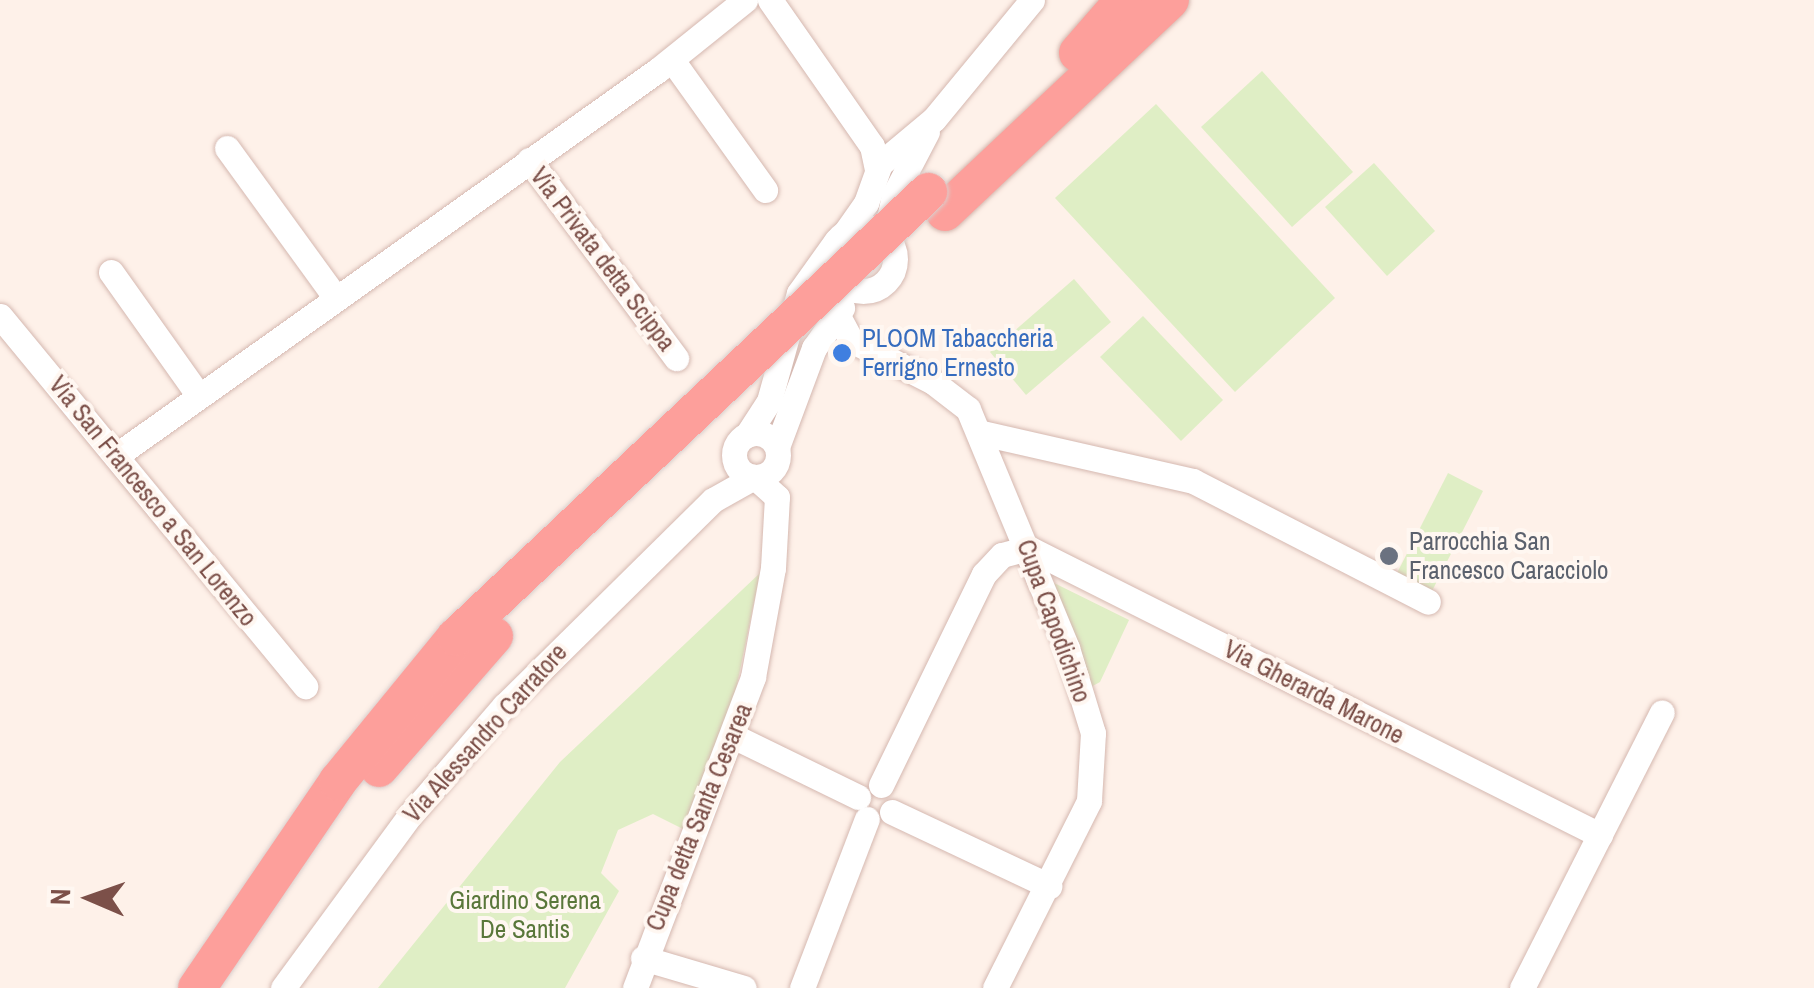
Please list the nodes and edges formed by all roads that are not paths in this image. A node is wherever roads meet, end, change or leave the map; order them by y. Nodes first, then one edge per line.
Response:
1 (746, 0) edge
2 (770, 0) edge
3 (1032, 0) edge
4 (1124, 0) edge
5 (1134, 0) edge
6 (1170, 0) edge
7 (1188, 0) edge
8 (672, 60) junction
9 (1086, 62) junction
10 (227, 148) dead end
11 (528, 160) junction
12 (902, 175) junction
13 (765, 190) dead end
14 (841, 236) junction
15 (886, 236) junction
16 (111, 272) dead end
17 (866, 292) junction
18 (336, 298) junction
19 (837, 314) junction
20 (0, 316) edge
21 (676, 358) dead end
22 (199, 396) junction
23 (982, 433) junction
24 (747, 434) junction
25 (777, 447) junction
26 (117, 454) junction
27 (748, 471) junction
28 (1028, 548) junction
29 (1428, 602) dead end
30 (305, 686) dead end
31 (1662, 712) dead end
32 (734, 738) junction
33 (874, 803) junction
34 (1600, 835) junction
35 (1049, 886) junction
36 (643, 958) junction
37 (197, 988) edge
38 (227, 988) edge
39 (283, 988) edge
40 (635, 988) edge
41 (744, 988) edge
42 (802, 988) edge
43 (996, 988) edge
44 (1522, 988) edge

1 - 8 street, Via Privata detta Scippa
2 - 12 street
3 - 12 street
4 - 9 highway
5 - 9 highway
6 - 9 highway
7 - 9 highway
8 - 11 street, Via Privata detta Scippa
8 - 13 street
9 - 12 highway
10 - 18 street
11 - 18 street, Via Privata detta Scippa
11 - 21 street, Via Privata detta Scippa
12 - 14 street
12 - 15 street
12 - 37 highway, bridge
12 - 38 highway, bridge
14 - 15 street
14 - 17 street
14 - 24 street
15 - 17 street
16 - 22 street
17 - 19 street
18 - 22 street, Via Privata detta Scippa
19 - 23 street, Cupa Capodichino
19 - 25 street
20 - 26 street, Via San Francesco a San Lorenzo
22 - 26 street, Via Privata detta Scippa
23 - 28 street, Cupa Capodichino
23 - 29 street
24 - 25 street
24 - 27 street
25 - 27 street
26 - 30 street, Via San Francesco a San Lorenzo
27 - 32 street, Cupa detta Santa Cesarea
27 - 39 street, Via Alessandro Carratore
28 - 33 street
28 - 34 street, Via Gherarda Marone
28 - 35 street, Cupa Capodichino
31 - 34 street
32 - 33 street
32 - 36 street, Cupa detta Santa Cesarea
33 - 35 street
33 - 42 street
34 - 44 street
35 - 43 street, Cupa Capodichino
36 - 40 street, Cupa detta Santa Cesarea
36 - 41 street

